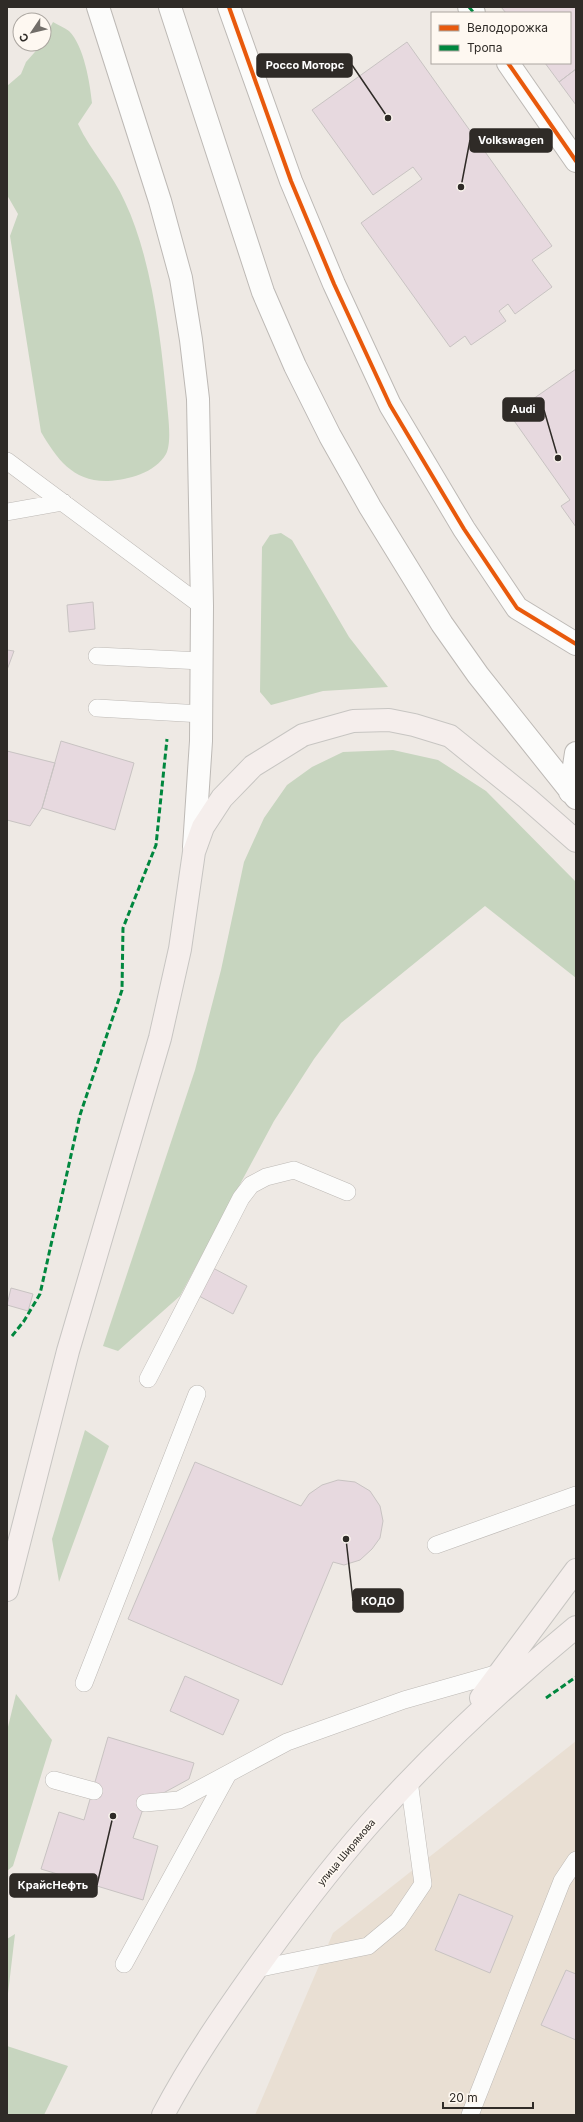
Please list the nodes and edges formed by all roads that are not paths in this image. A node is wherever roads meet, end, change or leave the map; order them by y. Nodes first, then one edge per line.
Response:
1 (98, 7) edge
2 (170, 7) edge
3 (229, 7) edge
4 (509, 64) edge
5 (576, 161) edge
6 (7, 461) edge
7 (63, 502) junction
8 (7, 512) edge
9 (202, 606) junction
10 (576, 644) edge
11 (97, 656) dead end
12 (202, 661) junction
13 (97, 708) dead end
14 (202, 714) junction
15 (576, 753) edge
16 (573, 795) edge
17 (576, 841) edge
18 (194, 852) junction
19 (347, 1192) dead end
20 (148, 1379) dead end
21 (197, 1394) dead end
22 (576, 1495) edge
23 (436, 1544) dead end
24 (576, 1570) edge
25 (7, 1590) edge
26 (576, 1628) edge
27 (499, 1673) junction
28 (84, 1683) dead end
29 (450, 1739) junction
30 (228, 1774) junction
31 (54, 1780) dead end
32 (409, 1781) junction
33 (94, 1791) dead end
34 (145, 1803) dead end
35 (576, 1860) edge
36 (124, 1964) dead end
37 (256, 1969) junction
38 (163, 2115) edge
39 (470, 2115) edge

1 - 9 main road
2 - 16 main road
3 - 10 main road
4 - 5 main road
6 - 7 lane
7 - 8 lane
7 - 9 lane
9 - 12 main road
11 - 12 lane
12 - 14 main road
13 - 14 lane
14 - 18 main road
15 - 16 main road
17 - 18 main road
18 - 25 main road
19 - 20 lane
21 - 28 lane
22 - 23 lane
24 - 27 main road
26 - 29 main road, улица Ширямова
27 - 29 main road
27 - 30 lane
29 - 32 main road, улица Ширямова
30 - 34 lane
30 - 36 lane
31 - 33 lane
32 - 37 main road, улица Ширямова
32 - 37 lane
35 - 39 lane
37 - 38 main road, улица Ширямова

